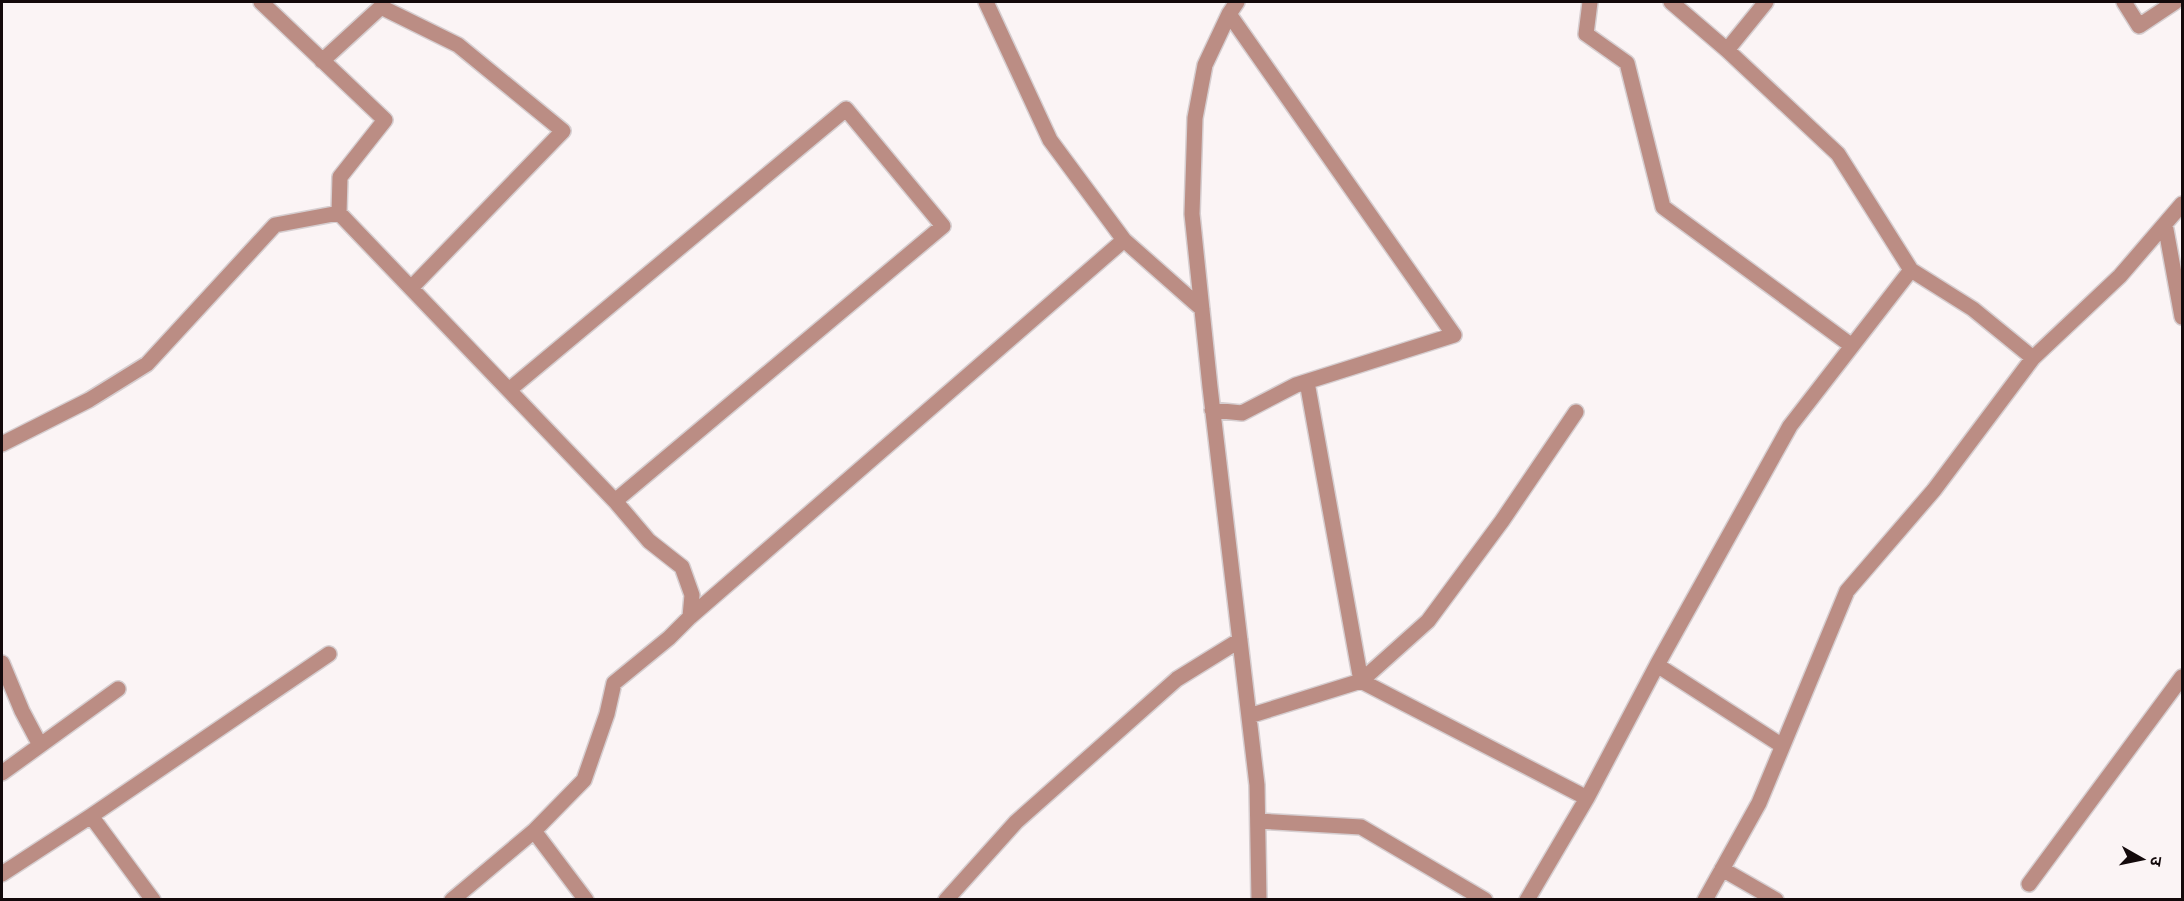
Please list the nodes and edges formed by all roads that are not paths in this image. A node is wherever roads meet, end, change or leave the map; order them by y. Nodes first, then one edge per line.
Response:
1 (261, 2) edge
2 (986, 2) edge
3 (1590, 2) edge
4 (1671, 2) edge
5 (1766, 2) edge
6 (2124, 2) edge
7 (2175, 2) edge
8 (1233, 8) edge
9 (1726, 50) junction
10 (322, 61) junction
11 (2182, 204) edge
12 (339, 213) junction
13 (2165, 224) junction
14 (1124, 240) junction
15 (1911, 270) junction
16 (411, 288) junction
17 (1202, 309) junction
18 (2182, 317) edge
19 (1852, 346) junction
20 (2033, 358) junction
21 (1307, 382) junction
22 (509, 390) junction
23 (1212, 410) junction
24 (1576, 412) dead end
25 (2, 444) edge
26 (615, 501) junction
27 (690, 617) junction
28 (1240, 640) junction
29 (329, 654) dead end
30 (2, 663) edge
31 (1657, 665) junction
32 (2182, 678) edge
33 (1361, 681) junction
34 (118, 689) dead end
35 (1249, 716) junction
36 (40, 745) junction
37 (1781, 745) junction
38 (2, 772) edge
39 (1587, 798) junction
40 (91, 816) junction
41 (1258, 821) junction
42 (534, 831) junction
43 (1722, 869) junction
44 (2, 874) edge
45 (2029, 884) dead end
46 (153, 900) edge
47 (452, 900) edge
48 (586, 900) edge
49 (946, 900) edge
50 (1259, 900) edge
51 (1485, 900) edge
52 (1527, 900) edge
53 (1705, 900) edge
54 (1776, 900) edge

1 - 10 street
2 - 14 street
3 - 19 street
4 - 9 street
5 - 9 street
6 - 7 street
8 - 17 street
8 - 21 street
9 - 15 street
10 - 12 street
10 - 16 street
11 - 13 street
12 - 16 street
12 - 25 street
13 - 18 street
13 - 20 street
14 - 17 street
14 - 27 street
15 - 19 street
15 - 20 street
16 - 22 street
17 - 23 street
19 - 31 street
20 - 37 street
21 - 23 street
21 - 33 street
22 - 26 street
22 - 26 street
23 - 28 street
24 - 33 street
26 - 27 street
27 - 42 street
28 - 35 street
28 - 49 street
29 - 40 street
30 - 36 street
31 - 37 street
31 - 39 street
32 - 45 street
33 - 35 street
33 - 39 street
34 - 36 street
35 - 41 street
36 - 38 street
37 - 43 street
39 - 52 street
40 - 44 street
40 - 46 street
41 - 50 street
41 - 51 street
42 - 47 street
42 - 48 street
43 - 53 street
43 - 54 street

